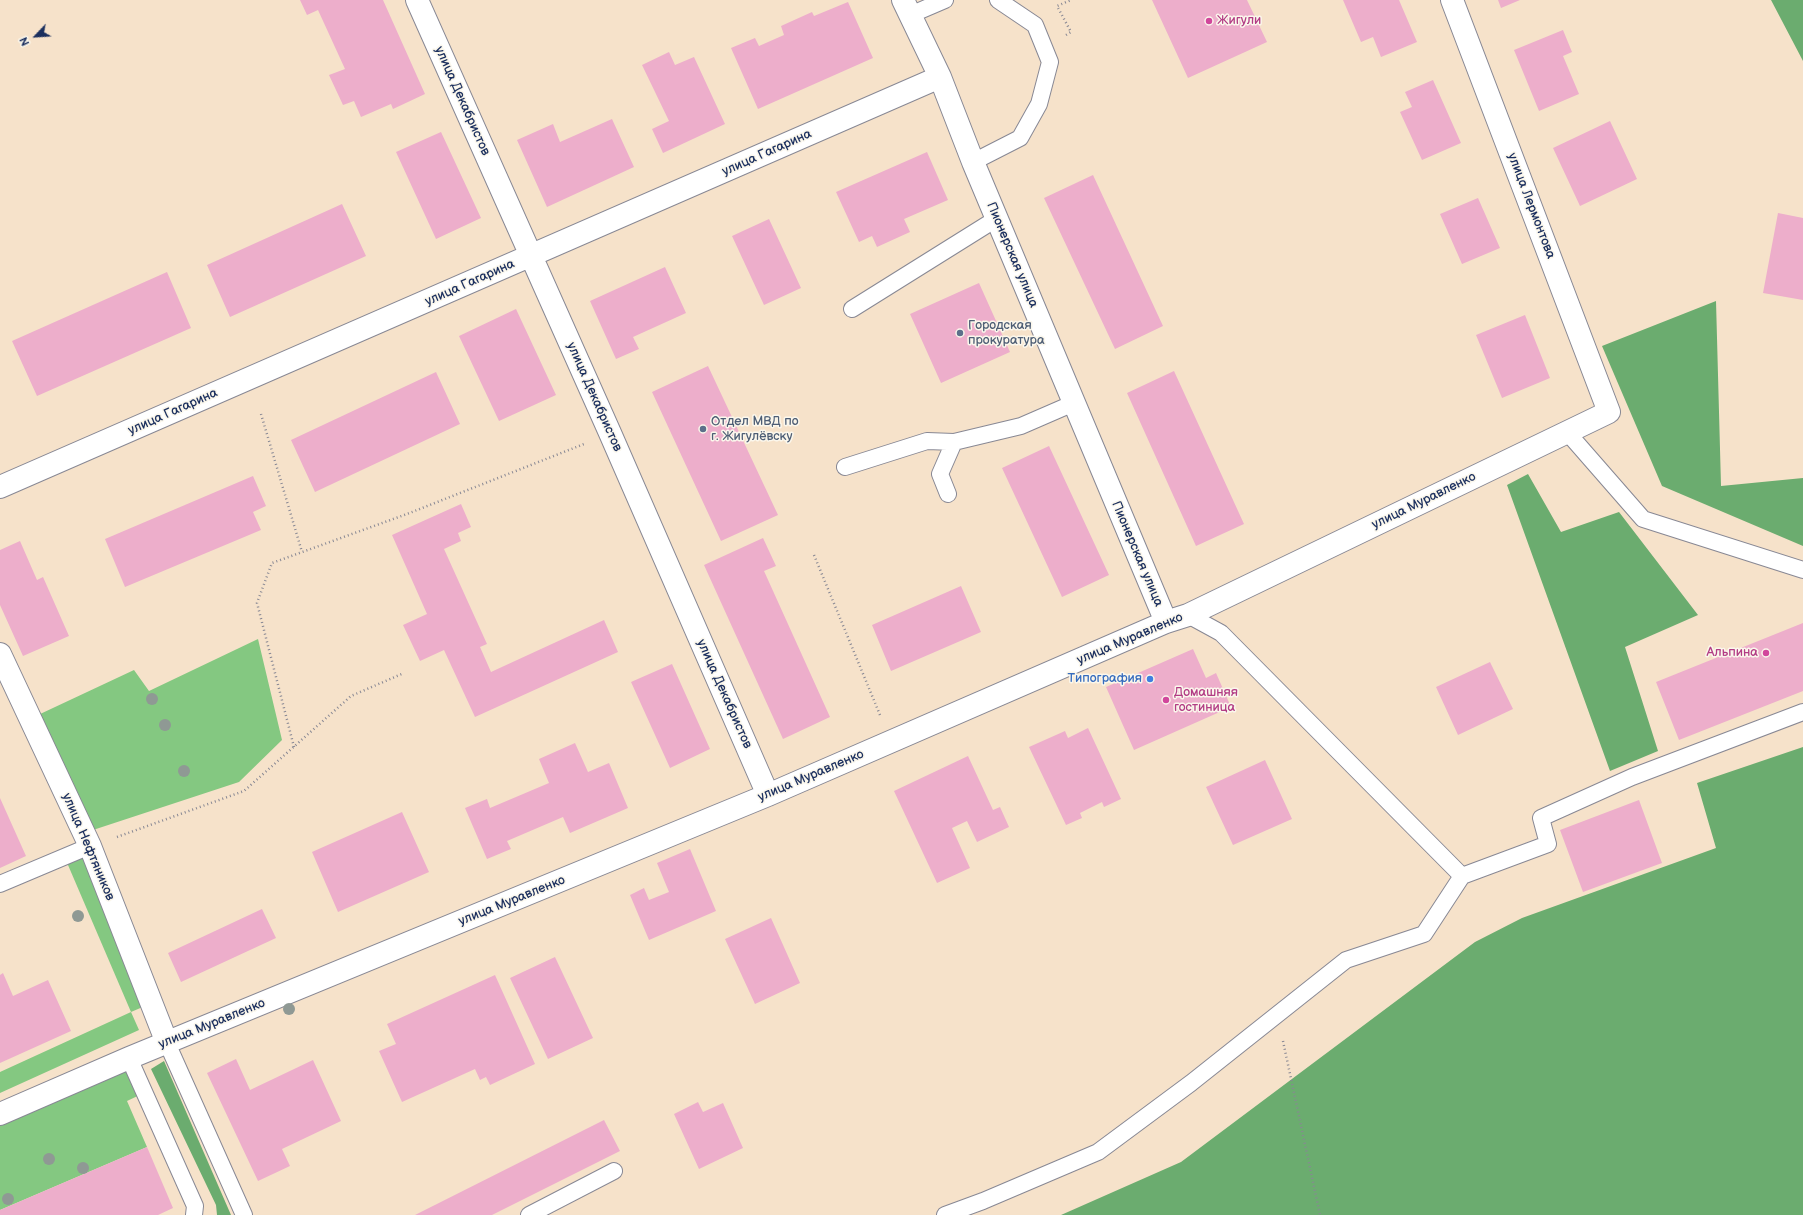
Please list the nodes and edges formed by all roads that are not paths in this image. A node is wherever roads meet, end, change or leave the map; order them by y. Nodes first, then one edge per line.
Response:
1 (417, 0) edge
2 (945, 0) edge
3 (998, 0) edge
4 (1452, 0) edge
5 (907, 7) edge
6 (940, 77) junction
7 (973, 162) junction
8 (996, 219) junction
9 (531, 256) junction
10 (852, 309) dead end
11 (1074, 403) junction
12 (1609, 412) joint
13 (1567, 432) junction
14 (954, 442) junction
15 (845, 467) dead end
16 (0, 487) edge
17 (948, 494) dead end
18 (1803, 570) edge
19 (1188, 614) junction
20 (1166, 622) junction
21 (0, 654) edge
22 (1803, 712) edge
23 (768, 795) junction
24 (90, 846) junction
25 (1462, 876) junction
26 (0, 884) edge
27 (167, 1043) junction
28 (129, 1058) junction
29 (0, 1114) edge
30 (614, 1171) dead end
31 (194, 1215) edge
32 (244, 1215) edge
33 (529, 1215) edge
34 (945, 1215) edge

1 - 9 street, улица Декабристов
2 - 5 lane
3 - 7 lane
4 - 12 street, улица Лермонтова
5 - 6 street, Пионерская улица
6 - 7 street, Пионерская улица
6 - 9 street, улица Гагарина
7 - 8 street, Пионерская улица
8 - 10 lane
8 - 11 street, Пионерская улица
9 - 16 street, улица Гагарина
9 - 23 street, улица Декабристов
11 - 14 lane
11 - 20 street, Пионерская улица
12 - 13 street, улица Муравленко
13 - 18 lane
13 - 19 street, улица Муравленко
14 - 15 lane
14 - 17 lane
19 - 20 street, улица Муравленко
19 - 25 lane
20 - 23 street, улица Муравленко
21 - 24 street, улица Нефтяников
22 - 25 lane
23 - 27 street, улица Муравленко
24 - 26 lane
24 - 27 street, улица Нефтяников
25 - 34 lane
27 - 28 street, улица Муравленко
27 - 32 lane
28 - 29 street, улица Муравленко
28 - 31 lane
30 - 33 lane

